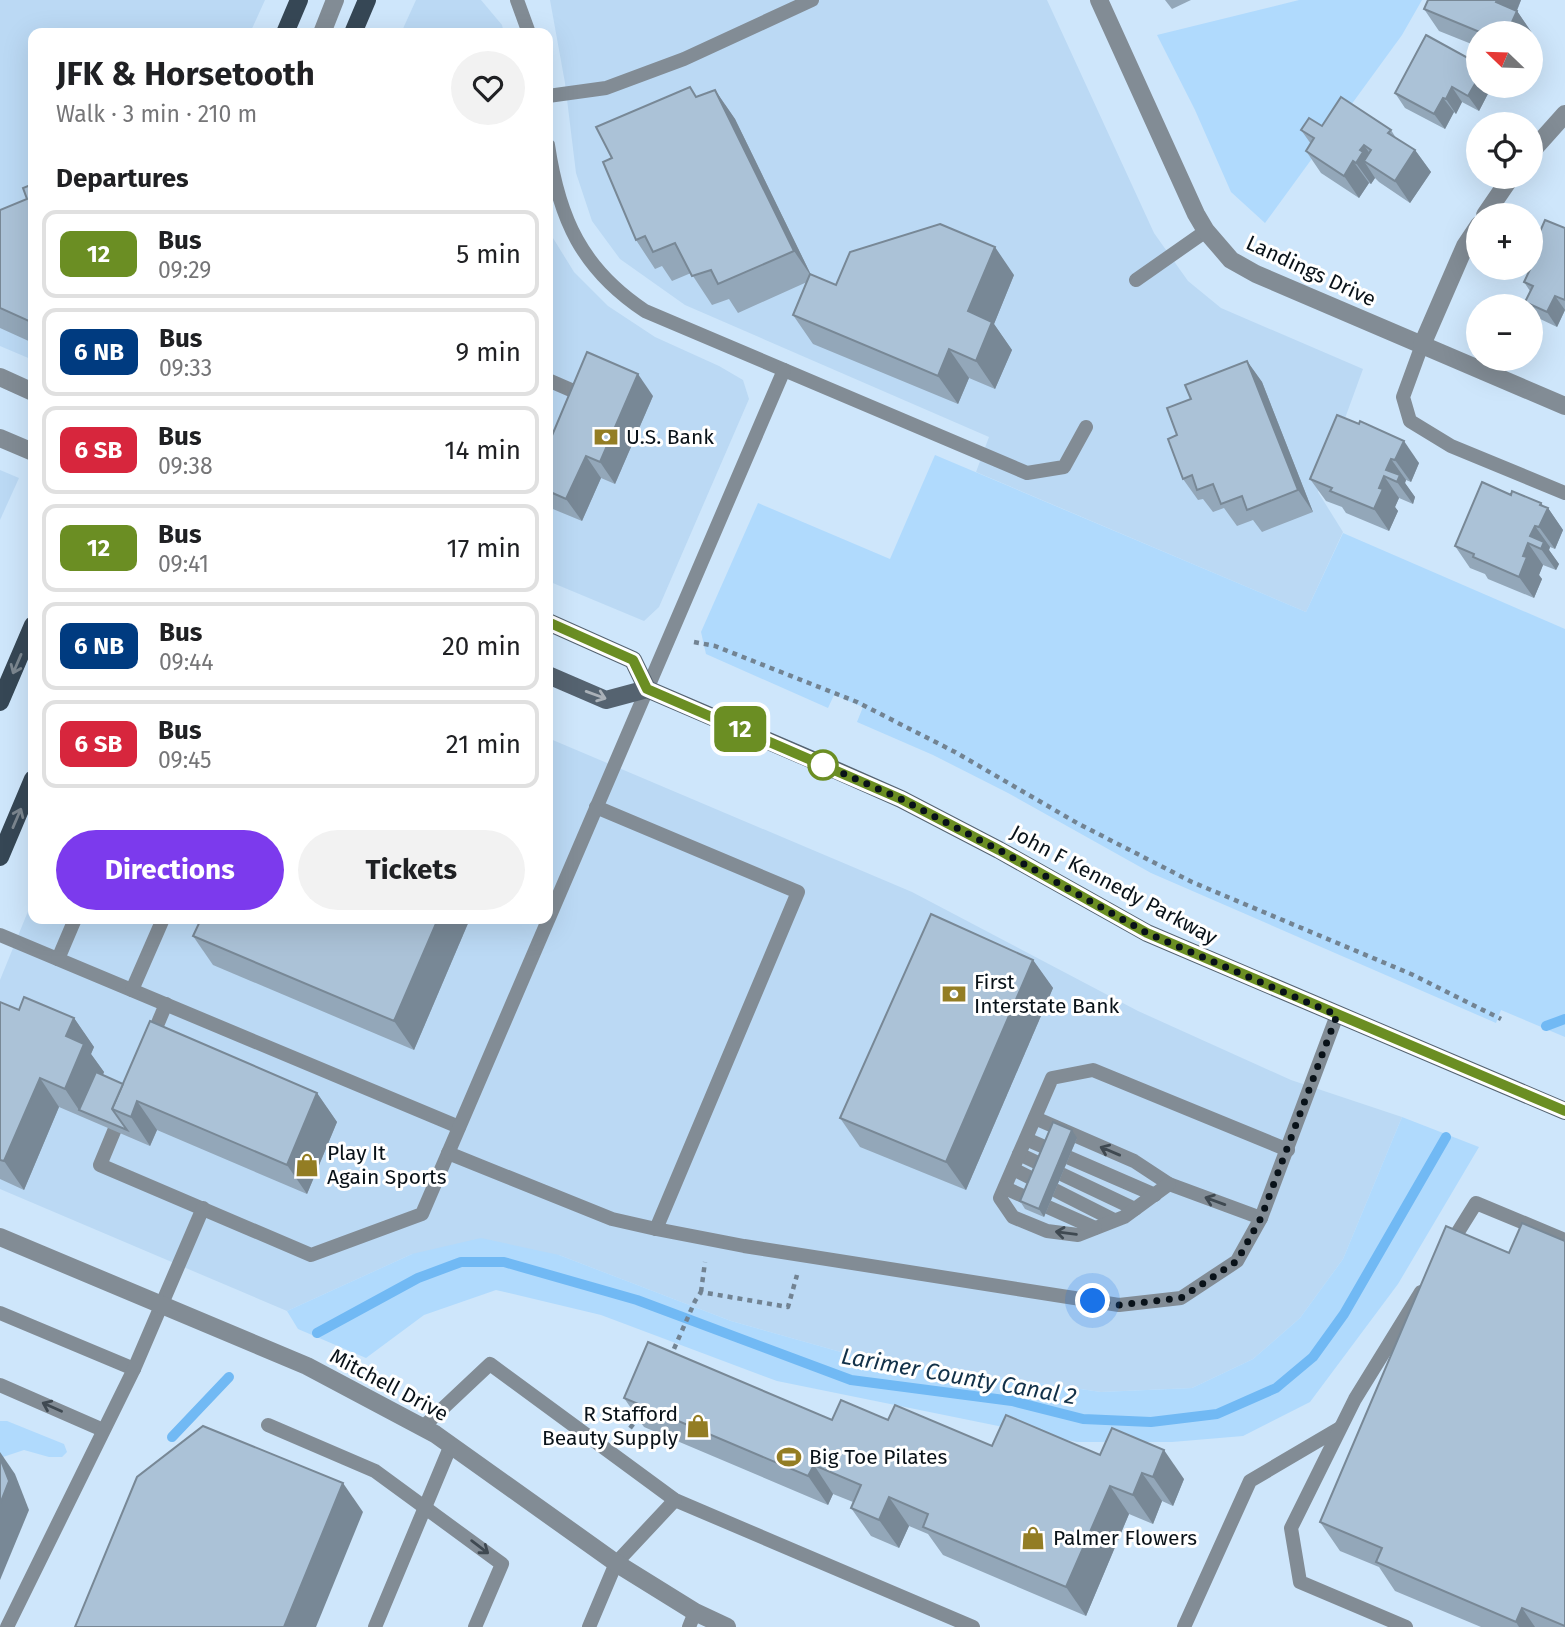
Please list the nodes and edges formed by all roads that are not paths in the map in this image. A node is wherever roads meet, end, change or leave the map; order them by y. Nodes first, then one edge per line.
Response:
1 (299, 0) edge
2 (335, 0) edge
3 (367, 0) edge
4 (517, 0) edge
5 (812, 0) edge
6 (1099, 0) edge
7 (287, 28) edge
8 (324, 28) edge
9 (355, 28) edge
10 (527, 28) edge
11 (553, 95) edge
12 (1565, 114) edge
13 (1543, 139) edge
14 (553, 176) edge
15 (1206, 232) junction
16 (1466, 244) edge
17 (1136, 280) dead end
18 (1422, 345) junction
19 (784, 370) junction
20 (0, 377) edge
21 (553, 382) edge
22 (28, 390) edge
23 (571, 390) edge
24 (1565, 406) edge
25 (1086, 427) dead end
26 (0, 438) edge
27 (28, 450) edge
28 (1565, 493) edge
29 (553, 624) edge
30 (28, 637) edge
31 (553, 678) edge
32 (647, 689) junction
33 (0, 702) edge
34 (28, 791) edge
35 (596, 807) junction
36 (0, 857) edge
37 (553, 907) edge
38 (73, 924) edge
39 (161, 924) edge
40 (546, 924) edge
41 (0, 935) edge
42 (58, 959) junction
43 (132, 990) junction
44 (166, 1004) junction
45 (1337, 1015) junction
46 (145, 1054) edge
47 (125, 1103) edge
48 (1565, 1111) edge
49 (1035, 1118) junction
50 (459, 1127) junction
51 (1026, 1139) junction
52 (1288, 1150) junction
53 (448, 1153) junction
54 (1019, 1154) junction
55 (1013, 1169) junction
56 (1169, 1184) junction
57 (1005, 1188) junction
58 (1155, 1195) junction
59 (203, 1209) junction
60 (1135, 1209) junction
61 (1261, 1218) junction
62 (1114, 1220) junction
63 (1095, 1228) junction
64 (656, 1230) junction
65 (0, 1237) edge
66 (1565, 1240) edge
67 (1440, 1260) edge
68 (1426, 1283) edge
69 (161, 1305) junction
70 (0, 1313) edge
71 (134, 1368) junction
72 (0, 1385) edge
73 (268, 1425) dead end
74 (423, 1427) junction
75 (1341, 1427) junction
76 (103, 1430) junction
77 (451, 1445) junction
78 (675, 1500) junction
79 (425, 1506) junction
80 (616, 1563) junction
81 (692, 1620) edge
82 (7, 1627) edge
83 (374, 1627) edge
84 (475, 1627) edge
85 (589, 1627) edge
86 (727, 1627) edge
87 (972, 1627) edge
88 (1184, 1627) edge
89 (1406, 1627) edge

1 - 7 main road
2 - 8 street
3 - 9 main road
4 - 10 lane
5 - 11 lane
6 - 15 street, Landings Drive
12 - 13 street
14 - 19 lane
15 - 17 lane
15 - 18 street, Landings Drive
16 - 18 street
18 - 24 street, Landings Drive
18 - 28 lane
19 - 25 lane
19 - 32 lane
20 - 22 street
21 - 23 lane
26 - 27 street
29 - 32 street
30 -> 33 main road
31 -> 32 street
32 - 35 lane
32 - 45 street, John F Kennedy Parkway
36 -> 34 main road
35 - 37 lane
35 - 64 lane
38 - 42 lane
39 - 43 lane
40 - 50 lane
41 - 42 lane
42 - 43 lane
43 - 44 lane
44 - 46 lane
44 - 50 lane
45 - 48 street, John F Kennedy Parkway
45 - 52 lane
47 - 59 lane
49 - 51 lane
49 - 52 lane
56 -> 49 lane
50 - 53 lane
51 - 54 lane
51 - 58 lane
52 - 61 lane
53 - 59 lane
53 - 64 lane
54 - 55 lane
54 - 60 lane
55 - 57 lane
55 - 62 lane
56 - 58 lane
61 -> 56 lane
57 - 63 lane
63 -> 57 lane
58 - 60 lane
59 - 69 lane
60 - 62 lane
61 - 64 lane
62 - 63 lane
65 - 69 street, Mitchell Drive
66 - 67 lane
68 - 75 lane
69 - 71 lane
69 - 74 street, Mitchell Drive
70 - 71 lane
71 - 76 lane
76 -> 72 lane
73 - 79 lane
74 - 77 street, Mitchell Drive
74 - 78 lane
75 - 88 lane
75 - 89 lane
76 - 82 lane
77 - 79 lane
77 - 80 street, Mitchell Drive
78 - 80 lane
78 - 87 lane
79 - 83 lane
79 -> 84 lane
80 - 81 street, Mitchell Drive
80 - 85 lane
81 - 86 street, Mitchell Drive

